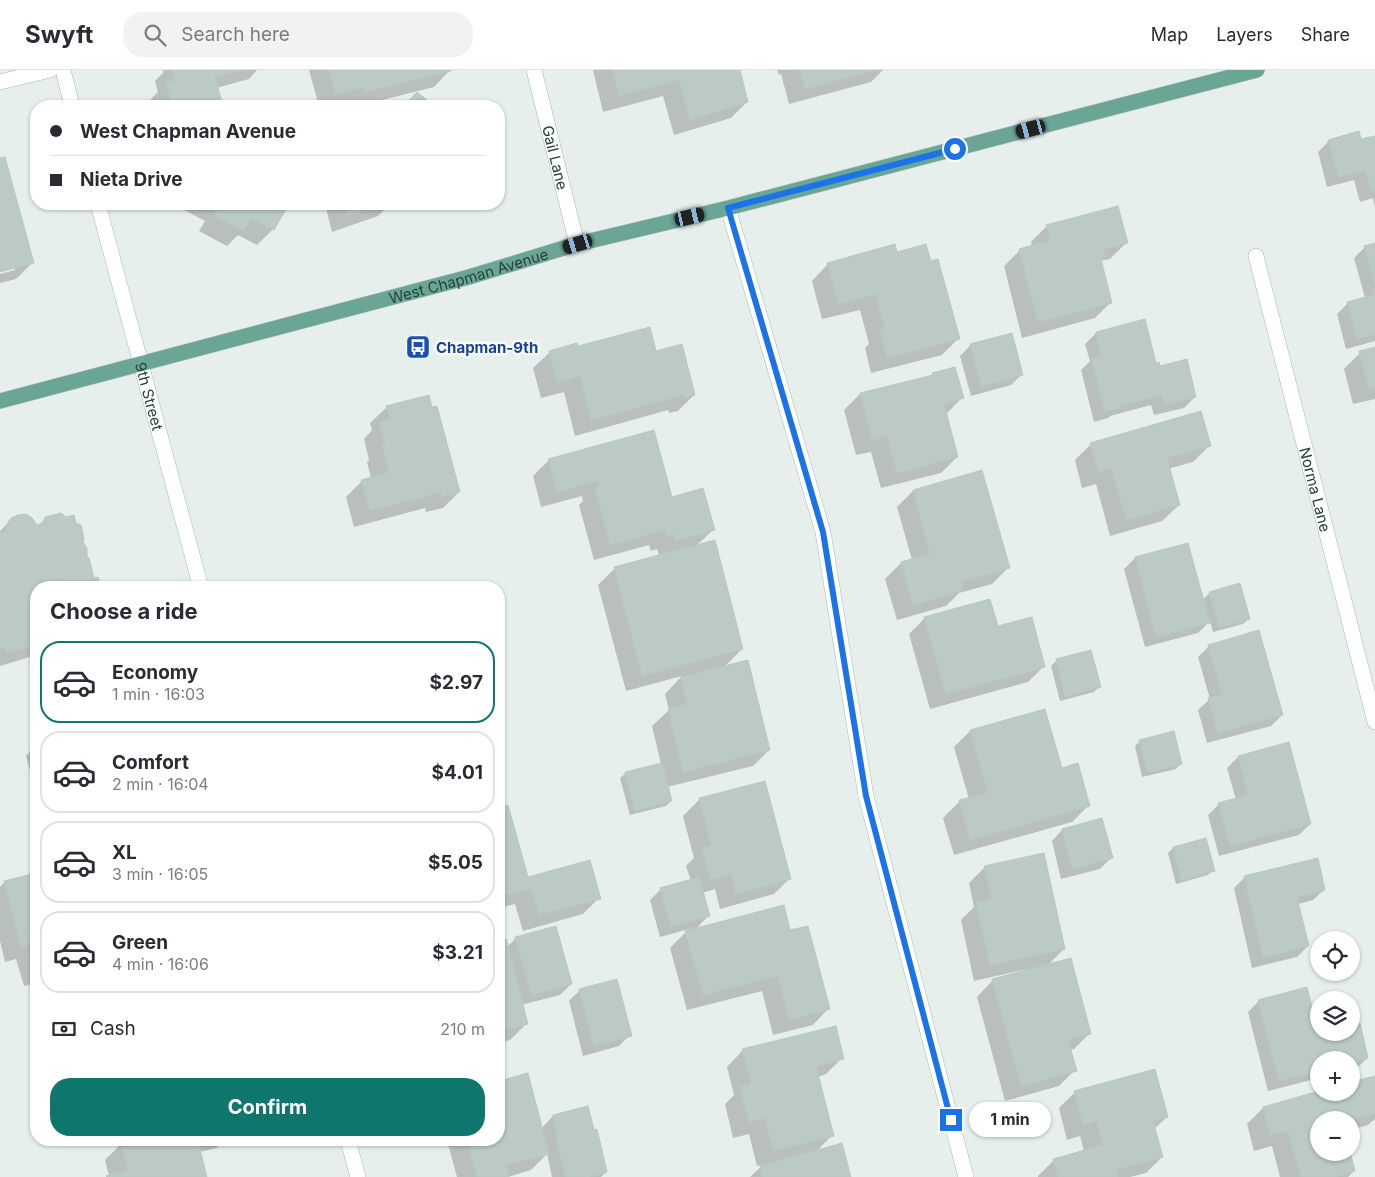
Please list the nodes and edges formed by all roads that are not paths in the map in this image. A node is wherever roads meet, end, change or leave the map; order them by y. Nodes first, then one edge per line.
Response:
1 (50, 70) edge
2 (63, 70) edge
3 (534, 70) edge
4 (1257, 70) edge
5 (0, 82) edge
6 (70, 100) edge
7 (728, 208) junction
8 (100, 210) edge
9 (578, 244) junction
10 (1256, 256) dead end
11 (141, 364) junction
12 (0, 401) edge
13 (199, 581) edge
14 (1375, 722) edge
15 (350, 1146) edge
16 (358, 1177) edge
17 (966, 1177) edge

1 - 5 street
2 - 6 street
3 - 9 street, Gail Lane
4 - 7 main road, West Chapman Avenue
7 - 9 main road, West Chapman Avenue
7 - 17 street
8 - 11 street, 9th Street
9 - 11 main road, West Chapman Avenue
10 - 14 street, Norma Lane
11 - 12 main road, West Chapman Avenue
11 - 13 street, 9th Street
15 - 16 street

